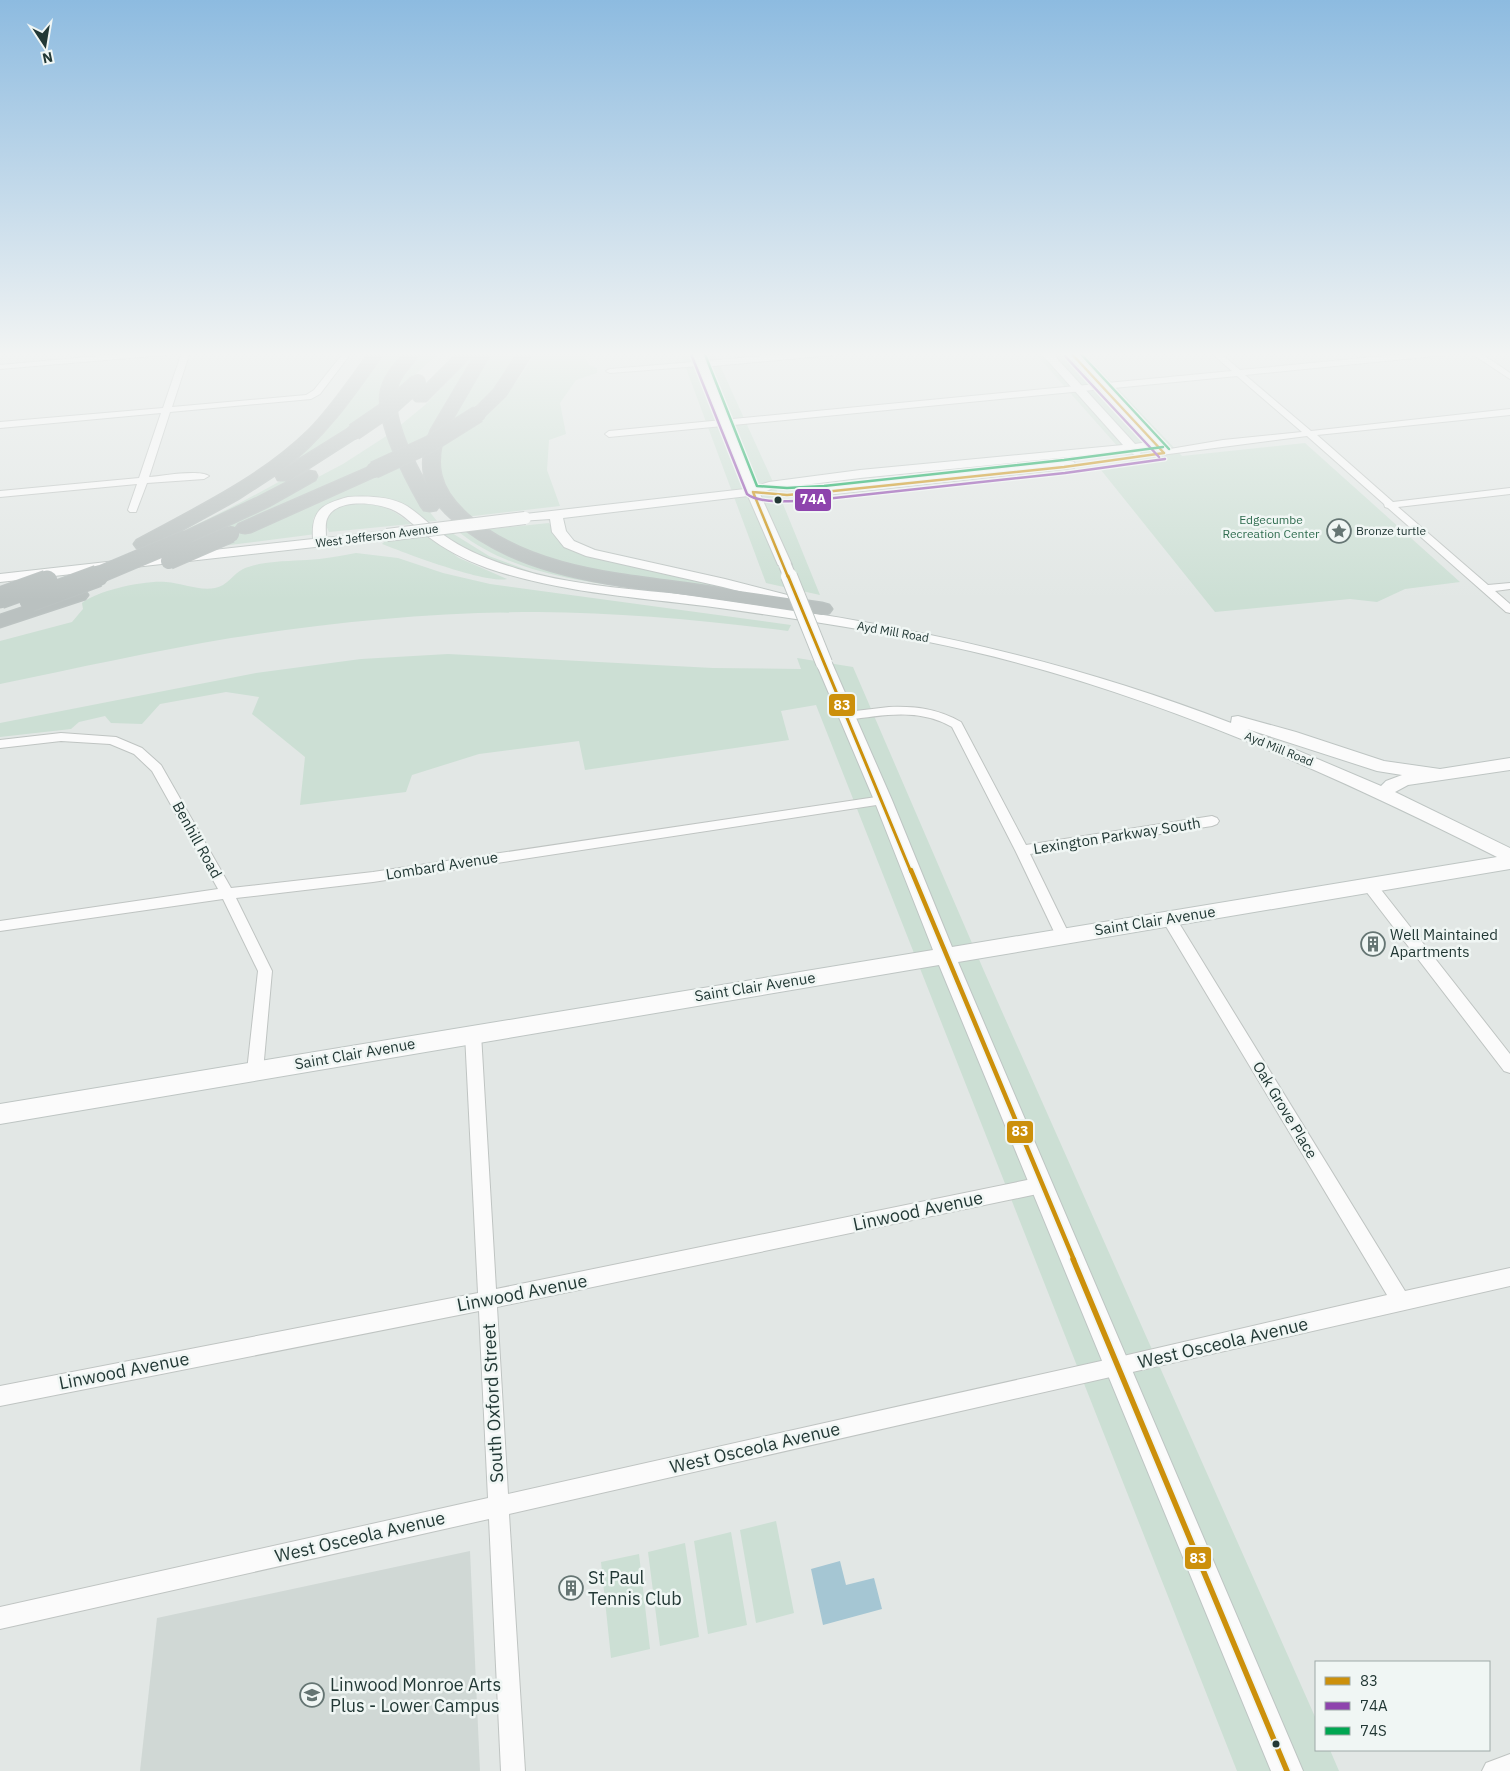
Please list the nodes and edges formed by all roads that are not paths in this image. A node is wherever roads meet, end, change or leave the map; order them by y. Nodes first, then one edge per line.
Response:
1 (1308, 434) edge
2 (159, 435) edge
3 (312, 435) edge
4 (366, 435) edge
5 (397, 435) edge
6 (437, 435) edge
7 (445, 435) edge
8 (731, 435) edge
9 (1119, 435) edge
10 (1148, 435) edge
11 (1302, 435) edge
12 (356, 439) junction
13 (1130, 446) junction
14 (1161, 449) junction
15 (1140, 456) junction
16 (204, 476) dead end
17 (144, 480) junction
18 (1510, 490) edge
19 (753, 492) junction
20 (0, 494) edge
21 (1388, 504) junction
22 (133, 510) dead end
23 (556, 514) junction
24 (320, 543) junction
25 (143, 544) junction
26 (0, 578) edge
27 (1510, 586) edge
28 (1485, 589) junction
29 (0, 598) edge
30 (705, 602) junction
31 (822, 609) junction
32 (1510, 610) edge
33 (0, 612) edge
34 (0, 622) edge
35 (846, 716) junction
36 (1238, 721) junction
37 (0, 744) edge
38 (1510, 764) edge
39 (1510, 773) edge
40 (1438, 774) junction
41 (1393, 790) junction
42 (883, 800) junction
43 (1212, 821) dead end
44 (1510, 843) edge
45 (1022, 850) junction
46 (1510, 856) edge
47 (1510, 862) edge
48 (1370, 886) junction
49 (227, 893) junction
50 (1169, 919) junction
51 (0, 926) edge
52 (1063, 936) junction
53 (945, 955) junction
54 (473, 1034) junction
55 (1510, 1066) edge
56 (255, 1071) junction
57 (0, 1114) edge
58 (1042, 1186) junction
59 (1510, 1277) edge
60 (487, 1300) junction
61 (1401, 1301) junction
62 (1119, 1367) junction
63 (0, 1396) edge
64 (498, 1506) junction
65 (0, 1618) edge
66 (1510, 1766) edge
67 (513, 1771) edge
68 (1287, 1771) edge
69 (1494, 1771) edge

1 - 21 street
2 - 17 street
3 - 25 highway
4 - 12 highway
5 - 30 highway, Ayd Mill Road
6 - 31 highway
7 - 34 highway, bridge
8 - 19 main road
9 - 13 main road
10 - 14 main road
11 - 14 street
12 - 25 highway
12 - 33 highway, bridge
13 - 14 main road, West Jefferson Avenue
13 - 15 main road
13 - 19 main road, West Jefferson Avenue
14 - 15 street
15 - 19 street
16 - 17 street
17 - 20 street
17 - 22 street
18 - 21 street
19 - 23 main road, West Jefferson Avenue
19 - 35 main road, bridge
21 - 28 street
23 - 24 main road, West Jefferson Avenue, bridge
23 - 31 main road, Ayd Mill Road
24 - 26 main road, West Jefferson Avenue
24 - 30 main road
25 - 29 highway, bridge
27 - 28 street
28 - 32 street
30 - 41 main road, Ayd Mill Road
31 - 36 main road, Ayd Mill Road
35 - 42 main road
35 - 45 street, Lexington Parkway South
36 - 40 main road
36 - 41 main road, Ayd Mill Road
37 - 49 street, Benhill Road
38 - 40 main road
39 - 41 main road
40 - 41 main road
41 - 44 main road, Ayd Mill Road
41 - 46 main road, Ayd Mill Road
42 - 49 street, Lombard Avenue
42 - 53 main road
43 - 45 street, Lexington Parkway South
45 - 52 street, Lexington Parkway South
47 - 48 main road, Saint Clair Avenue
48 - 50 main road, Saint Clair Avenue
48 - 55 street
49 - 51 street, Lombard Avenue
49 - 56 street, Benhill Road
50 - 52 main road, Saint Clair Avenue
50 - 61 street, Oak Grove Place
52 - 53 main road, Saint Clair Avenue
53 - 54 main road, Saint Clair Avenue
53 - 58 main road
54 - 56 main road, Saint Clair Avenue
54 - 60 street, South Oxford Street
56 - 57 main road, Saint Clair Avenue
58 - 60 street, Linwood Avenue
58 - 62 main road
59 - 61 street, West Osceola Avenue
60 - 63 street, Linwood Avenue
60 - 64 street, South Oxford Street
61 - 62 street, West Osceola Avenue
62 - 64 street, West Osceola Avenue
62 - 68 main road
64 - 65 street, West Osceola Avenue
64 - 67 street, South Oxford Street
66 - 69 street

